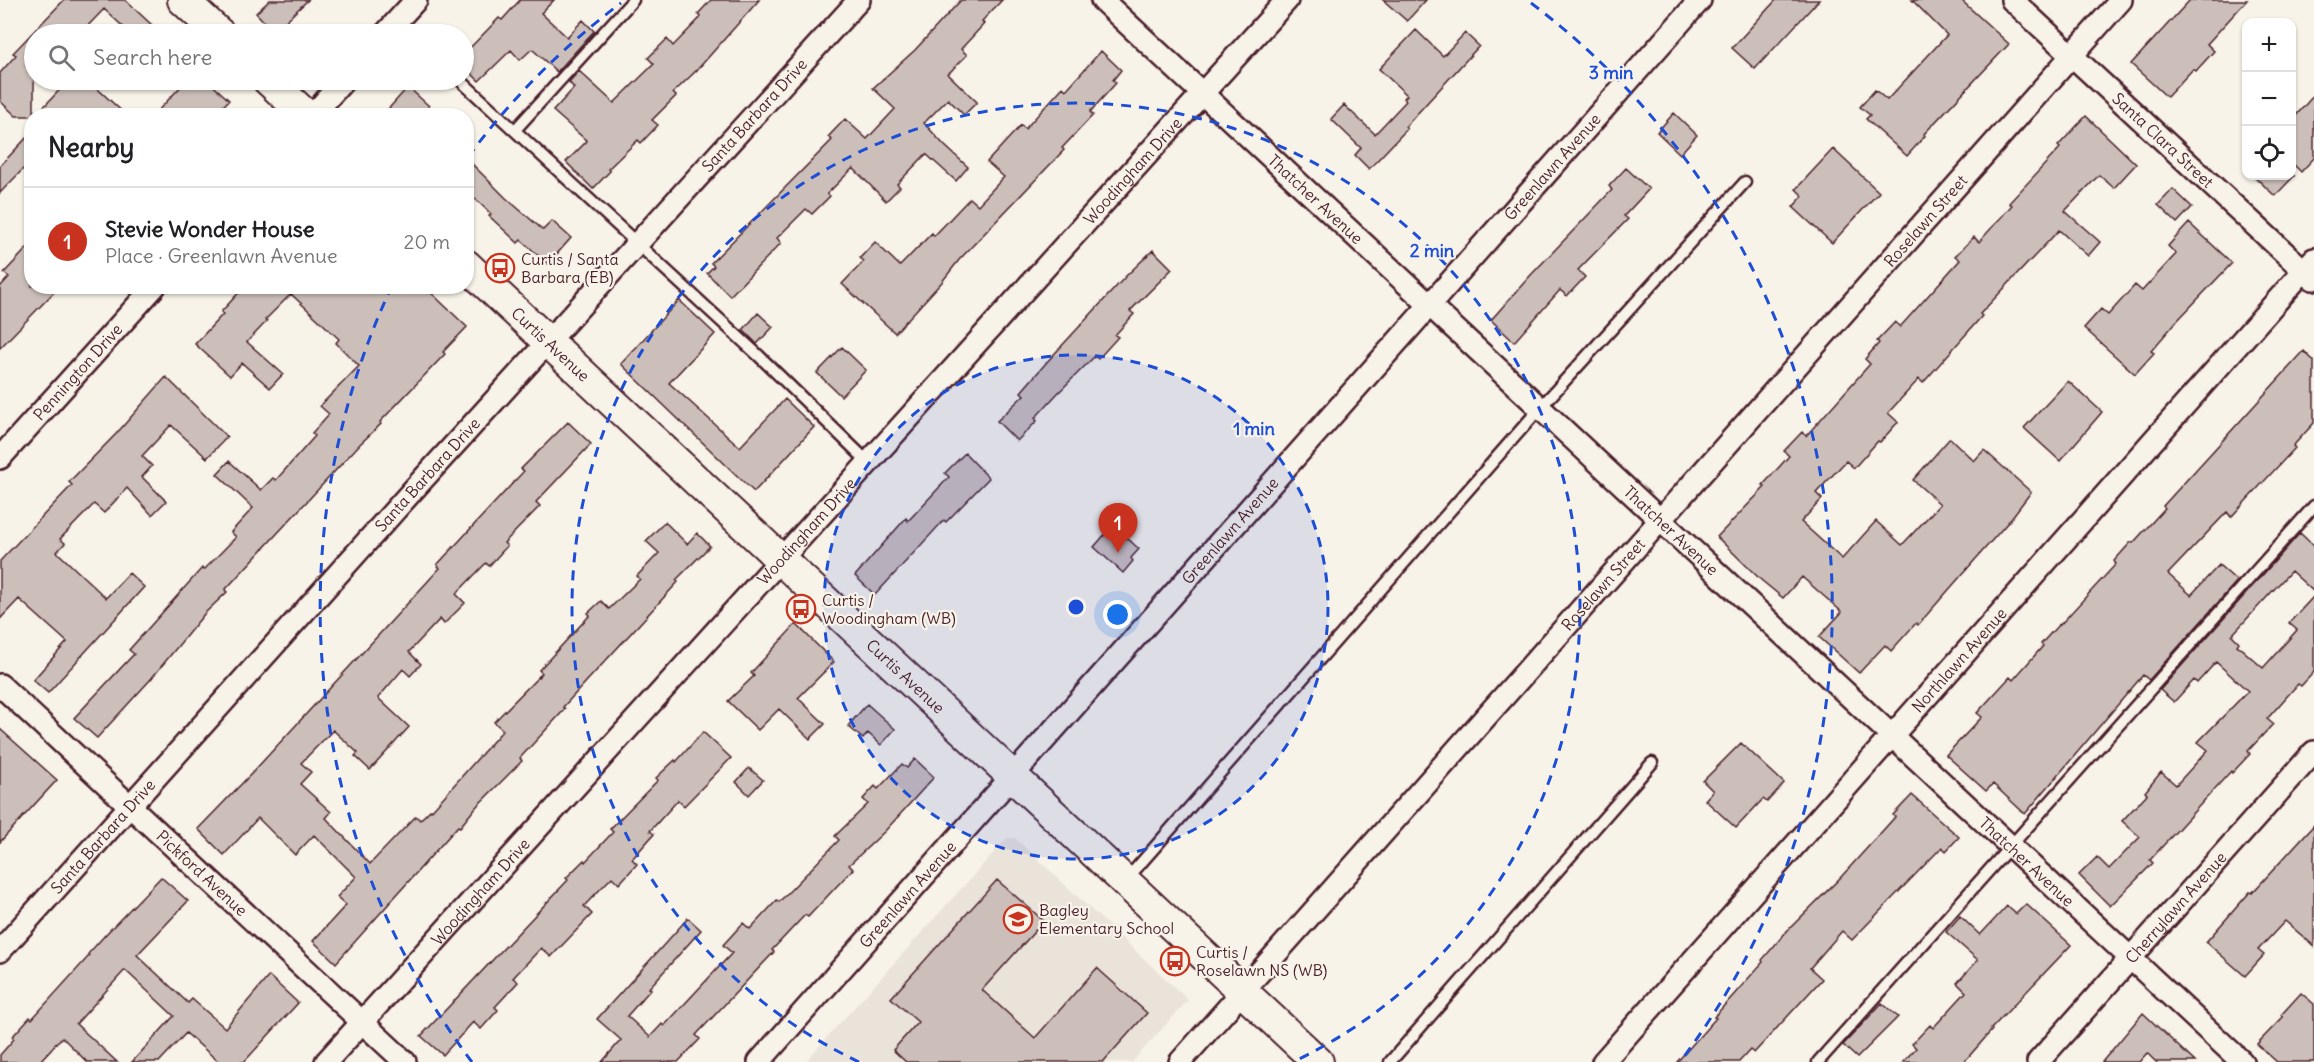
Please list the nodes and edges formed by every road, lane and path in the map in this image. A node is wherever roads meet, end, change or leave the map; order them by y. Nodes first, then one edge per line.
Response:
1 (183, 0) edge
2 (416, 0) edge
3 (633, 0) edge
4 (859, 0) edge
5 (1102, 0) edge
6 (1287, 0) edge
7 (1700, 0) edge
8 (2012, 0) edge
9 (2121, 0) edge
10 (209, 24) edge
11 (402, 24) edge
12 (2072, 55) junction
13 (279, 90) edge
14 (335, 90) edge
15 (471, 90) edge
16 (1203, 94) junction
17 (298, 108) edge
18 (319, 108) edge
19 (515, 130) junction
20 (1744, 182) dead end
21 (638, 245) junction
22 (2311, 270) edge
23 (474, 272) edge
24 (148, 294) edge
25 (1430, 305) junction
26 (549, 342) junction
27 (1540, 408) junction
28 (0, 458) edge
29 (869, 463) junction
30 (2314, 506) edge
31 (1660, 520) junction
32 (781, 559) junction
33 (0, 685) edge
34 (1893, 736) junction
35 (2314, 752) edge
36 (1652, 763) dead end
37 (1013, 777) junction
38 (130, 806) junction
39 (2011, 847) junction
40 (1125, 881) junction
41 (0, 951) edge
42 (2130, 958) junction
43 (1243, 992) junction
44 (362, 1022) junction
45 (326, 1062) edge
46 (405, 1062) edge
47 (759, 1062) edge
48 (1180, 1062) edge
49 (1318, 1062) edge
50 (1390, 1062) edge
51 (1603, 1062) edge
52 (1818, 1062) edge
53 (2038, 1062) edge
54 (2242, 1062) edge

1 - 10 street
2 - 11 street
3 - 19 lane
4 - 21 street, Santa Barbara Drive
5 - 16 street, Thatcher Avenue
6 - 16 street, Woodingham Drive
7 - 25 street, Greenlawn Avenue
8 - 12 street, Santa Clara Street
9 - 12 street, Roselawn Street
12 - 22 street, Santa Clara Street
12 - 31 street, Roselawn Street
13 - 17 street
14 - 18 street
15 - 19 lane
16 - 25 street, Thatcher Avenue
16 - 29 street, Woodingham Drive
19 - 21 lane
20 - 27 lane
21 - 26 street, Santa Barbara Drive
21 - 29 lane
22 - 34 street, Northlawn Avenue
23 - 26 street, Curtis Avenue
24 - 28 street, Pennington Drive
25 - 27 street, Thatcher Avenue
25 - 37 street, Greenlawn Avenue
26 - 32 street, Curtis Avenue
26 - 38 street, Santa Barbara Drive
27 - 31 street, Thatcher Avenue
27 - 40 lane
29 - 32 street, Woodingham Drive
30 - 39 lane
31 - 34 street, Thatcher Avenue
31 - 43 street, Roselawn Street
32 - 37 street, Curtis Avenue
32 - 44 street, Woodingham Drive
33 - 38 street, Pickford Avenue
34 - 39 street, Thatcher Avenue
34 - 51 street, Northlawn Avenue
35 - 42 street, Cherrylawn Avenue
36 - 50 lane
37 - 40 street, Curtis Avenue
37 - 47 street, Greenlawn Avenue
38 - 41 street, Santa Barbara Drive
38 - 44 street, Pickford Avenue
39 - 42 street, Thatcher Avenue
39 - 52 lane
40 - 43 street, Curtis Avenue
42 - 53 street, Cherrylawn Avenue
42 - 54 street, Thatcher Avenue
43 - 48 street, Roselawn Street
43 - 49 street, Curtis Avenue
44 - 45 street, Woodingham Drive
44 - 46 street, Pickford Avenue

